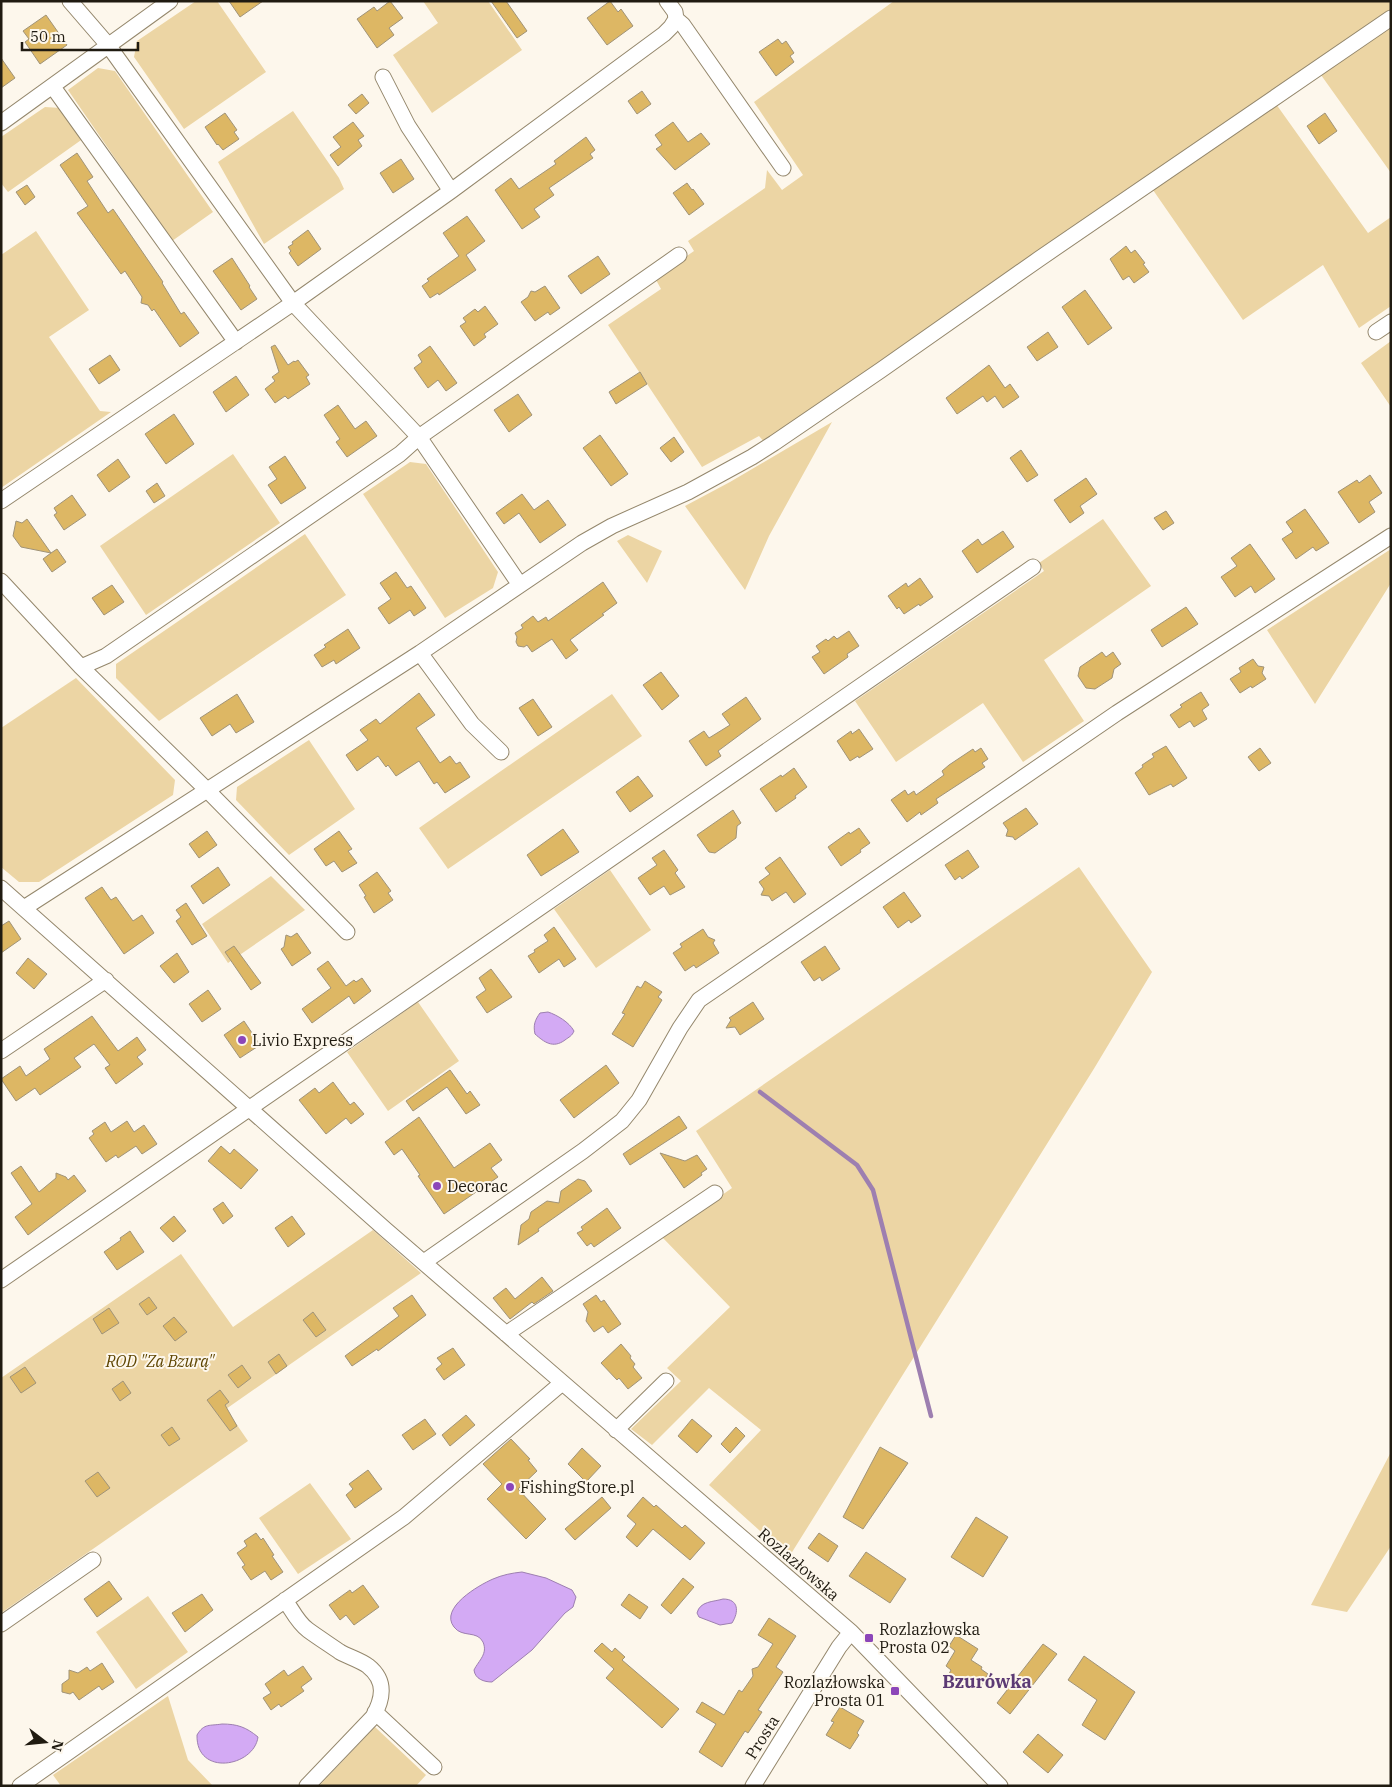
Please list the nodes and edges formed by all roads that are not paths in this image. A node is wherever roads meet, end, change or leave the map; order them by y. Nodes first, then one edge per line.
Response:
1 (70, 1) edge
2 (170, 1) edge
3 (668, 1) edge
4 (1391, 18) edge
5 (676, 19) junction
6 (108, 44) junction
7 (383, 77) dead end
8 (53, 87) junction
9 (1, 123) edge
10 (784, 168) dead end
11 (451, 190) junction
12 (679, 255) dead end
13 (293, 303) junction
14 (1391, 322) edge
15 (1376, 332) dead end
16 (236, 342) junction
17 (419, 437) junction
18 (1, 501) edge
19 (1391, 536) edge
20 (1033, 568) dead end
21 (1, 581) edge
22 (520, 585) junction
23 (420, 653) junction
24 (81, 667) junction
25 (501, 752) dead end
26 (207, 790) junction
27 (1, 888) edge
28 (24, 908) junction
29 (347, 932) dead end
30 (106, 980) junction
31 (1, 1052) edge
32 (251, 1108) junction
33 (715, 1193) dead end
34 (424, 1262) junction
35 (1, 1280) edge
36 (506, 1334) junction
37 (666, 1381) dead end
38 (562, 1383) junction
39 (616, 1430) junction
40 (93, 1560) dead end
41 (285, 1600) junction
42 (1, 1624) edge
43 (850, 1632) junction
44 (375, 1712) junction
45 (434, 1767) dead end
46 (992, 1783) edge
47 (20, 1786) edge
48 (307, 1786) edge
49 (753, 1786) edge

1 - 6 street
2 - 6 street
3 - 5 street
4 - 22 street
5 - 10 street
5 - 11 street
6 - 8 street
6 - 13 street
7 - 11 street
8 - 9 street
8 - 16 street
11 - 13 street
12 - 17 street
13 - 16 street
13 - 17 street
14 - 15 street
16 - 18 street
17 - 22 street
17 - 24 street
19 - 34 street
20 - 32 street
21 - 24 street
22 - 23 street
23 - 25 street
23 - 26 street
24 - 26 street
26 - 28 street
26 - 29 street
27 - 28 street, Rozlazłowska
28 - 30 street, Rozlazłowska
30 - 31 street
30 - 32 street, Rozlazłowska
32 - 34 street, Rozlazłowska
32 - 35 street
33 - 36 street
34 - 36 street, Rozlazłowska
36 - 38 street, Rozlazłowska
37 - 39 street
38 - 39 street, Rozlazłowska
38 - 41 street
39 - 43 street, Rozlazłowska
40 - 42 street
41 - 44 street
41 - 47 street
43 - 46 street, Rozlazłowska
43 - 49 street, Prosta
44 - 45 street
44 - 48 street

